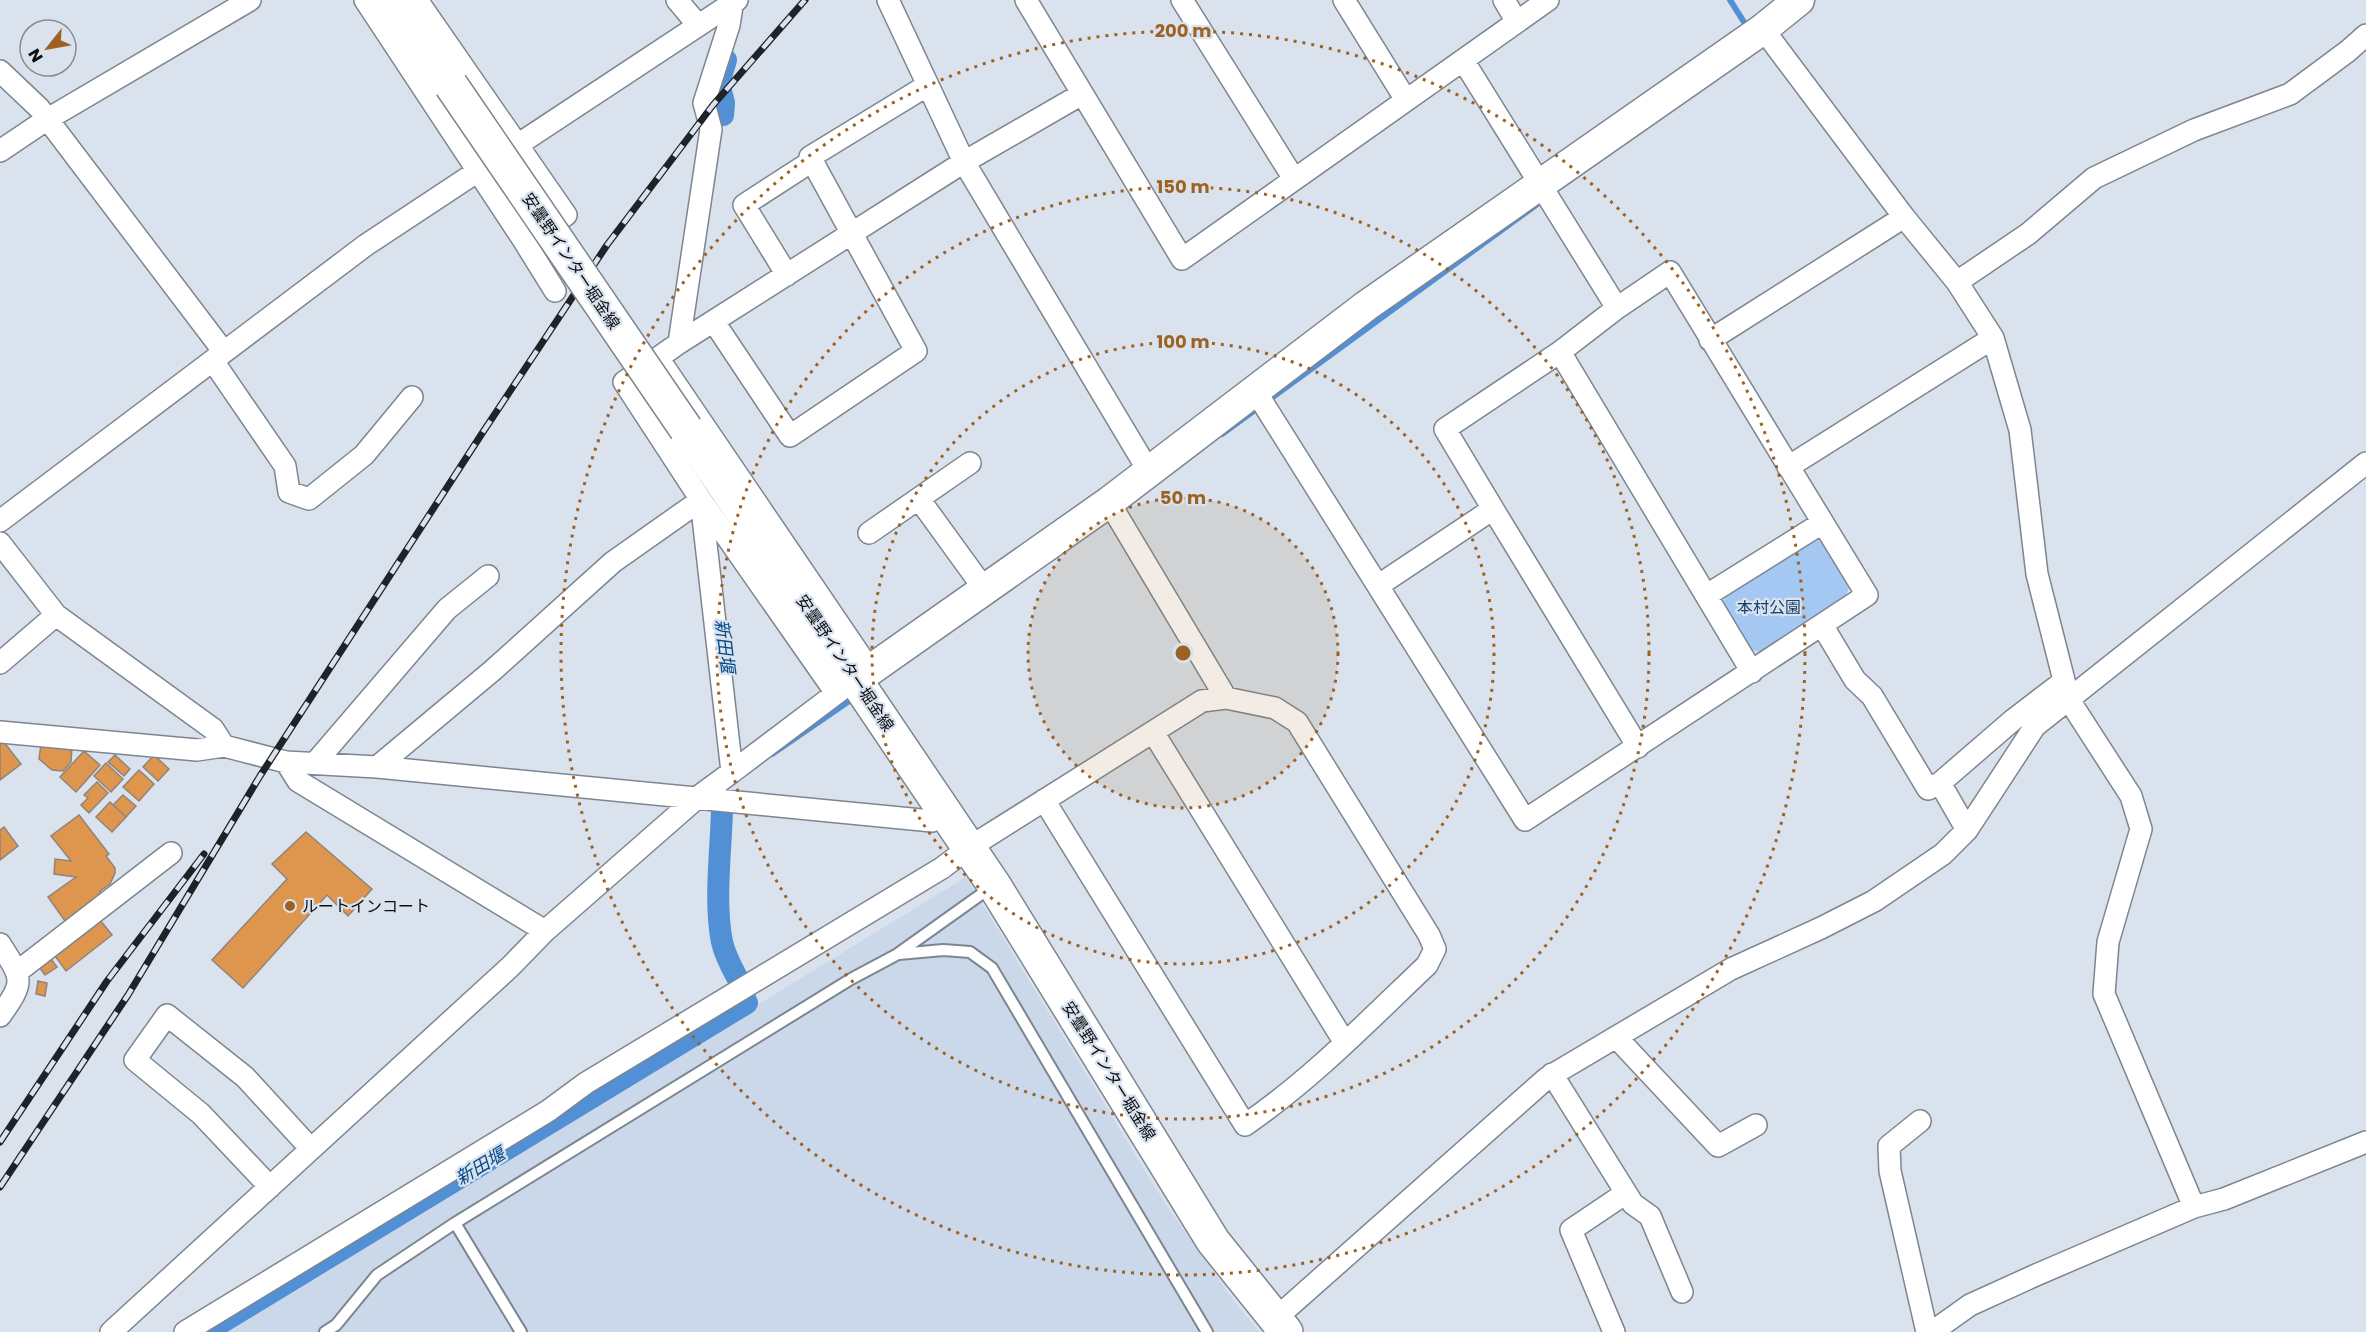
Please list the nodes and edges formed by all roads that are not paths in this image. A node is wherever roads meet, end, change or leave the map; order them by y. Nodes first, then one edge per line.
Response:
1 (365, 0) edge
2 (394, 0) edge
3 (417, 0) edge
4 (677, 0) edge
5 (888, 0) edge
6 (1026, 0) edge
7 (1182, 0) edge
8 (1344, 0) edge
9 (1504, 0) edge
10 (1548, 0) edge
11 (1800, 0) edge
12 (734, 1) edge
13 (240, 3) edge
14 (1517, 22) junction
15 (698, 25) junction
16 (1763, 29) junction
17 (2366, 34) edge
18 (1463, 60) junction
19 (0, 71) edge
20 (928, 86) junction
21 (1082, 94) junction
22 (1406, 100) junction
23 (46, 120) junction
24 (517, 143) junction
25 (0, 151) edge
26 (812, 161) junction
27 (964, 162) junction
28 (478, 169) junction
29 (1294, 179) junction
30 (1540, 184) junction
31 (1904, 217) junction
32 (850, 235) junction
33 (524, 241) junction
34 (787, 275) junction
35 (1957, 282) junction
36 (555, 291) dead end
37 (1617, 308) junction
38 (714, 322) junction
39 (1993, 338) junction
40 (1710, 339) junction
41 (679, 343) junction
42 (1560, 352) junction
43 (218, 357) junction
44 (658, 358) junction
45 (1256, 392) junction
46 (412, 397) dead end
47 (970, 463) dead end
48 (2366, 463) edge
49 (1788, 467) junction
50 (1148, 470) junction
51 (919, 499) junction
52 (701, 500) junction
53 (1109, 502) junction
54 (1493, 508) junction
55 (0, 521) edge
56 (1822, 523) junction
57 (869, 533) dead end
58 (0, 543) edge
59 (488, 576) dead end
60 (1378, 585) junction
61 (985, 590) junction
62 (1707, 595) junction
63 (56, 615) junction
64 (1822, 626) junction
65 (0, 663) edge
66 (1752, 672) junction
67 (854, 681) junction
68 (2066, 691) junction
69 (1226, 698) junction
70 (0, 732) edge
71 (1153, 732) junction
72 (224, 746) junction
73 (1638, 747) junction
74 (286, 762) junction
75 (315, 763) junction
76 (377, 767) junction
77 (732, 772) junction
78 (1940, 783) junction
79 (698, 797) junction
80 (1044, 801) junction
81 (948, 813) junction
82 (1967, 830) junction
83 (970, 847) junction
84 (171, 853) dead end
85 (994, 885) junction
86 (546, 932) junction
87 (0, 944) edge
88 (896, 955) junction
89 (17, 972) junction
90 (0, 1016) edge
91 (1616, 1037) junction
92 (1345, 1043) junction
93 (1552, 1074) junction
94 (1920, 1121) dead end
95 (1756, 1125) dead end
96 (2366, 1142) edge
97 (311, 1149) junction
98 (270, 1187) junction
99 (1626, 1193) junction
100 (2194, 1207) junction
101 (455, 1223) junction
102 (1682, 1292) dead end
103 (1280, 1326) edge
104 (338, 1329) edge
105 (111, 1332) edge
106 (185, 1332) edge
107 (325, 1332) edge
108 (520, 1332) edge
109 (1207, 1332) edge
110 (1614, 1332) edge
111 (1929, 1332) edge

1 - 28 street
2 - 67 main road, 安曇野インター堀金線, bridge
3 - 24 street
4 - 15 street
5 - 20 street
6 - 21 street
7 - 29 street
8 - 22 street
9 - 14 street
10 - 14 street
11 - 16 street
12 - 15 street
12 - 41 street
13 - 23 street
14 - 18 street
15 - 24 street
16 - 30 street
16 - 31 street
17 - 35 street
18 - 22 street
18 - 30 street
19 - 23 street
20 - 26 street
20 - 27 street
21 - 27 street
21 - 29 street
22 - 29 street
23 - 25 street
23 - 43 street
24 - 28 street
24 - 33 street
26 - 32 street
26 - 34 street
27 - 32 street
27 - 50 street
28 - 33 street
28 - 43 street
30 - 37 street
30 - 45 street
31 - 35 street
31 - 40 street
32 - 34 street
32 - 38 street
33 - 36 street
34 - 38 street
35 - 39 street
37 - 40 street
37 - 42 street
38 - 41 street
39 - 49 street
39 - 68 street
40 - 49 street
41 - 44 street
42 - 54 street
42 - 62 street
43 - 46 street
43 - 55 street
44 - 52 street
44 - 67 street
45 - 50 street
45 - 60 street
47 - 51 street
48 - 68 street
49 - 56 street
50 - 53 street
51 - 57 street
51 - 61 street
52 - 67 street
52 - 76 street
52 - 77 street
53 - 61 street
53 - 69 street
54 - 60 street
54 - 73 street
56 - 62 street
56 - 64 street
58 - 63 street
59 - 75 street
60 - 73 street
61 - 67 street
62 - 66 street
63 - 65 street
63 - 72 street
64 - 66 street
64 - 78 street
66 - 73 street
67 - 77 street
67 - 81 main road, 安曇野インター堀金線
68 - 78 street
68 - 82 street
68 - 100 street
69 - 71 street
69 - 92 street
70 - 72 street
71 - 80 street
71 - 92 street
72 - 74 street
74 - 75 street
74 - 86 street
75 - 76 street
76 - 79 street
77 - 79 street
78 - 82 street
79 - 81 street
79 - 86 street
80 - 83 street
80 - 92 street
81 - 83 main road, 安曇野インター堀金線
82 - 91 street
83 - 85 main road, 安曇野インター堀金線
83 - 106 street
84 - 89 street
85 - 88 lane
85 - 103 main road, 安曇野インター堀金線
86 - 97 street
87 - 89 street
88 - 101 lane
88 - 109 lane
89 - 90 street
91 - 93 street
91 - 95 street
93 - 99 street
93 - 103 street
94 - 111 street
96 - 100 street
97 - 98 street
97 - 98 street
98 - 105 street
99 - 102 street
99 - 110 street
100 - 111 street
101 - 104 lane
101 - 108 lane
104 - 107 lane

